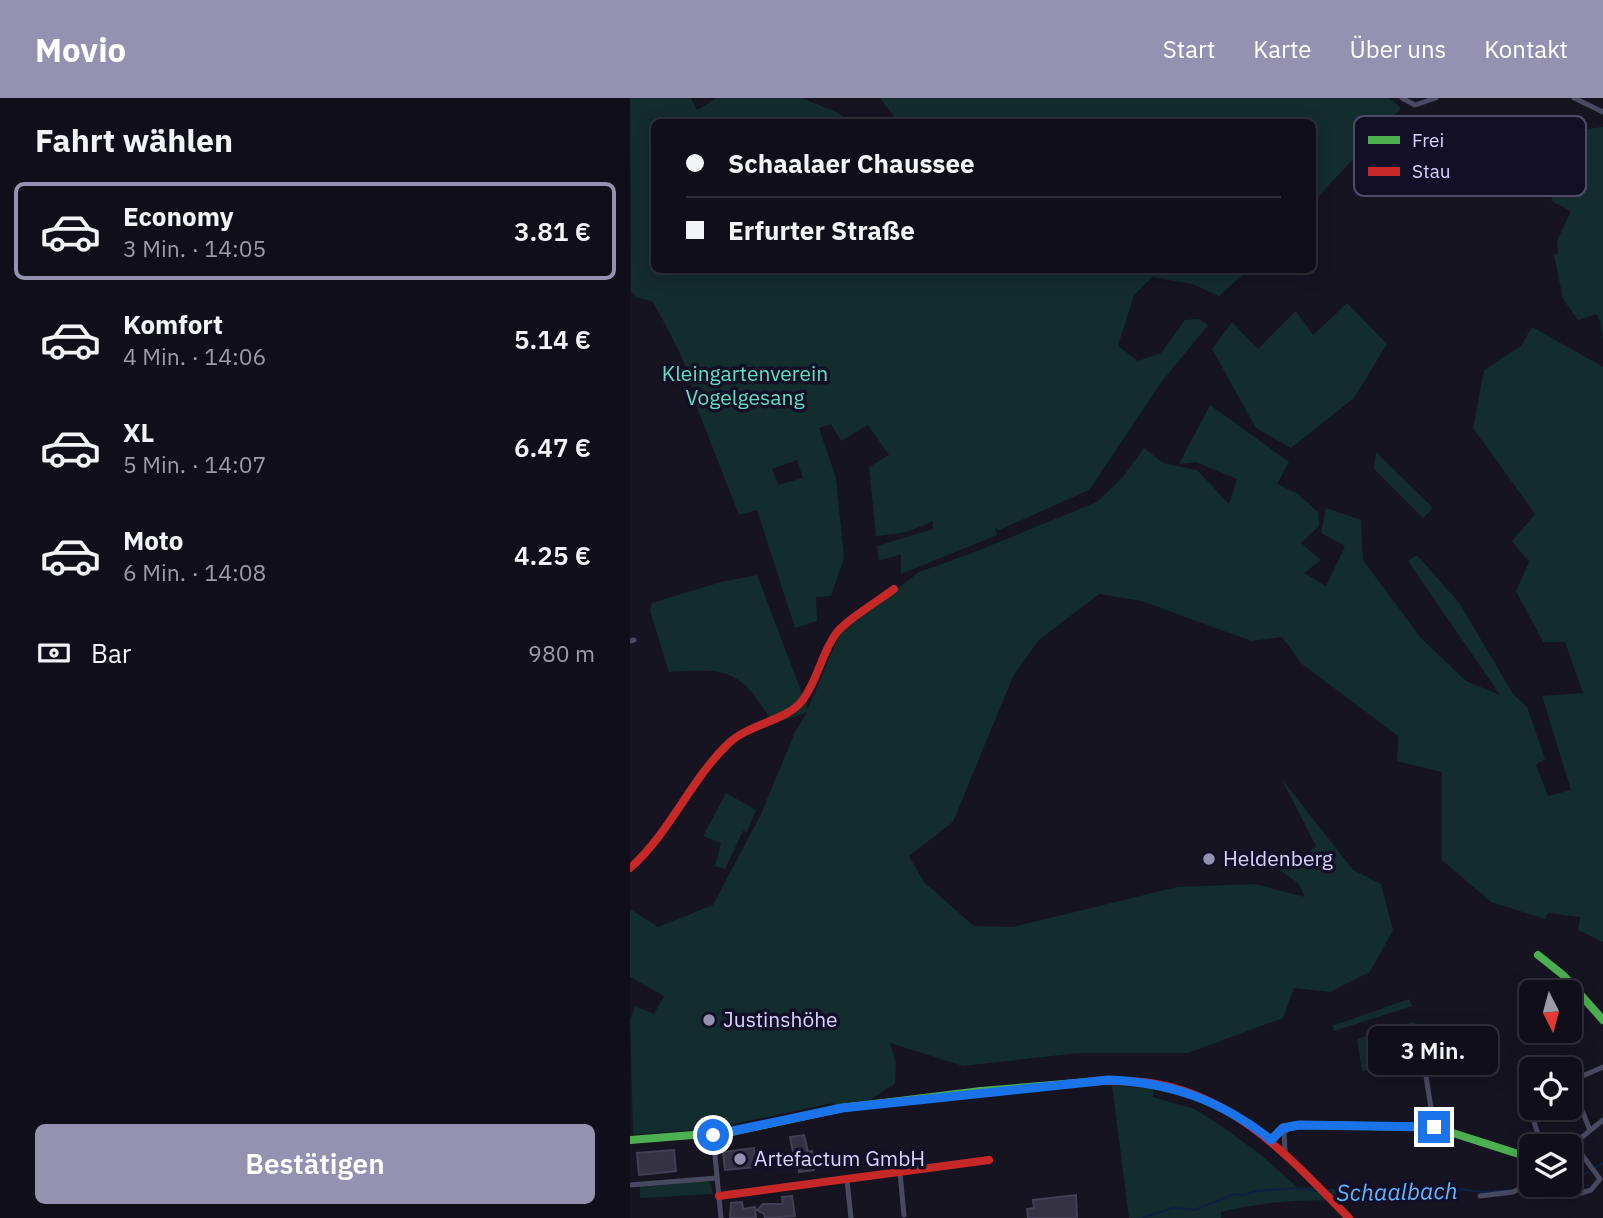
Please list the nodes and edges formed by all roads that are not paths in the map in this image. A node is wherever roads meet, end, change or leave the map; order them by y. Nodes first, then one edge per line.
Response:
1 (1402, 98) edge
2 (1436, 98) edge
3 (1574, 98) edge
4 (1603, 111) edge
5 (894, 589) dead end
6 (630, 868) edge
7 (1538, 955) dead end
8 (1603, 1020) edge
9 (1423, 1057) dead end
10 (1603, 1067) edge
11 (1603, 1119) edge
12 (1289, 1126) junction
13 (1434, 1127) junction
14 (1590, 1130) junction
15 (713, 1135) junction
16 (1582, 1137) edge
17 (630, 1140) edge
18 (1271, 1140) junction
19 (1286, 1153) junction
20 (1519, 1154) edge
21 (1582, 1156) edge
22 (989, 1160) dead end
23 (900, 1173) junction
24 (717, 1178) junction
25 (847, 1180) junction
26 (630, 1185) edge
27 (1519, 1189) edge
28 (1582, 1193) edge
29 (719, 1196) junction
30 (1480, 1196) dead end
31 (904, 1215) dead end
32 (722, 1218) edge
33 (851, 1218) edge
34 (1349, 1218) edge

1 - 2 street
3 - 4 street
5 - 6 street
7 - 8 street
9 - 13 street
10 - 14 street
11 - 14 street
12 - 13 street
12 - 18 street
12 - 19 street
13 - 20 street
14 - 16 street
15 - 17 street
15 - 18 street
15 - 24 street
18 - 19 street
19 - 34 street
21 - 28 street
22 - 23 street
23 - 25 street
23 - 31 street
24 - 26 street
24 - 29 street
25 - 29 street
25 - 33 street
27 - 30 street
29 - 32 street

